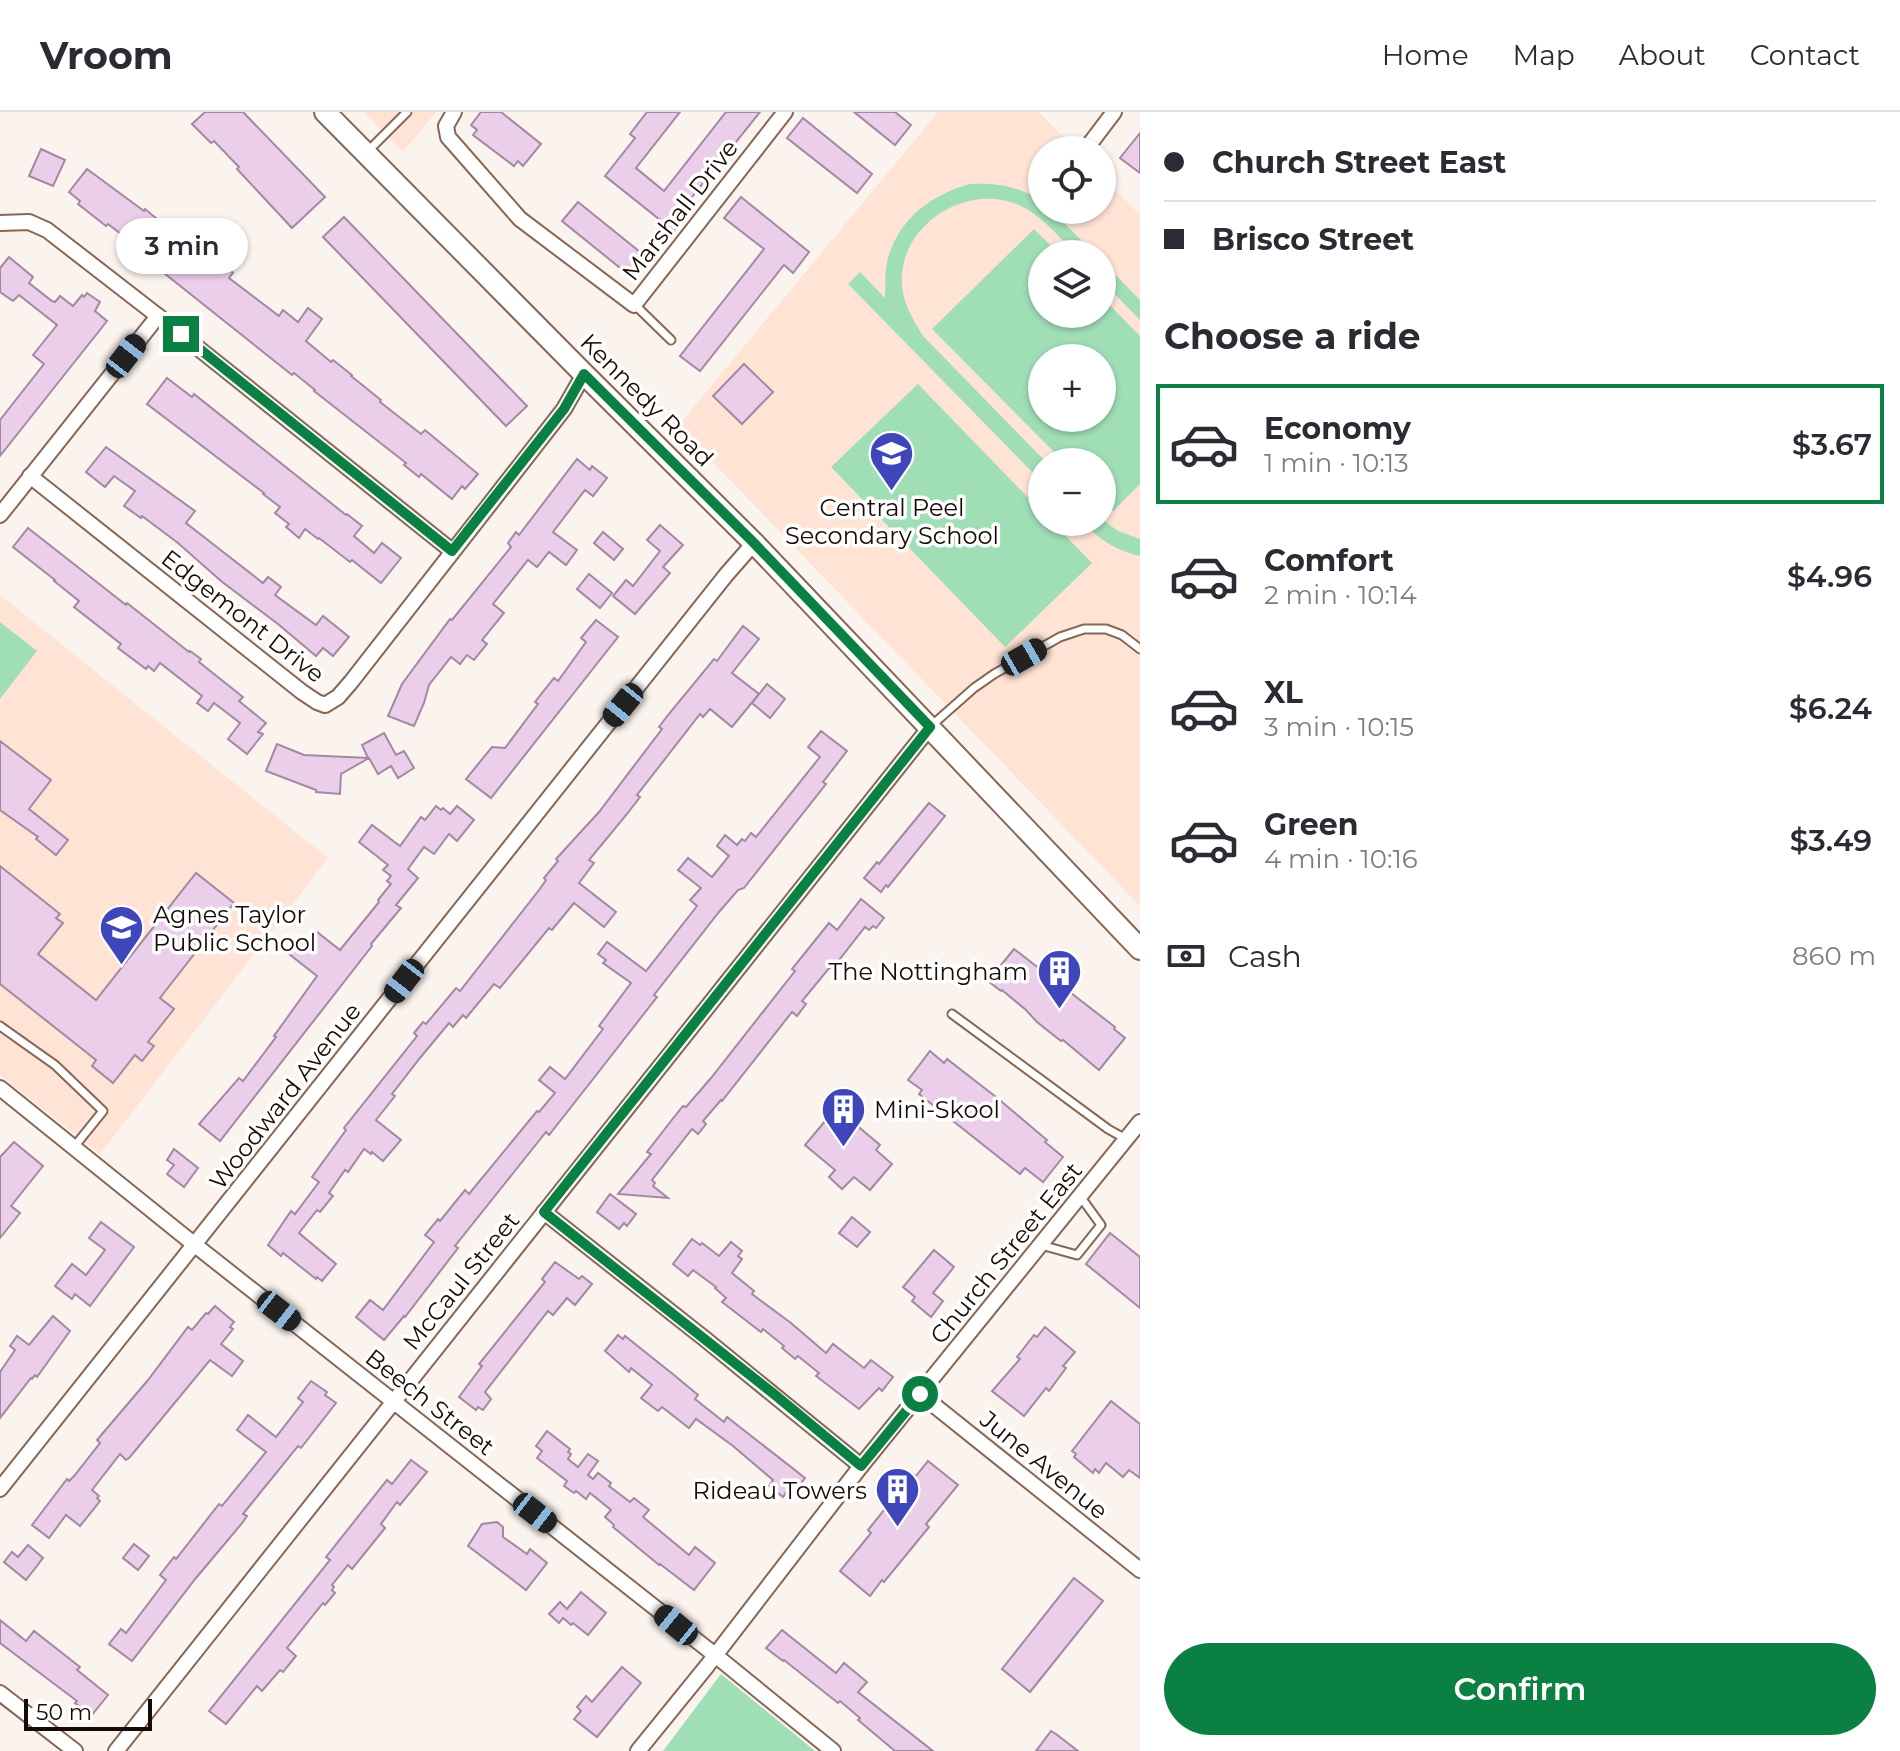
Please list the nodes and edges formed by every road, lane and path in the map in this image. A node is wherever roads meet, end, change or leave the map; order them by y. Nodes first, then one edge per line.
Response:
1 (325, 112) edge
2 (407, 112) edge
3 (454, 112) edge
4 (785, 112) edge
5 (1114, 112) edge
6 (1096, 136) edge
7 (365, 154) junction
8 (0, 223) edge
9 (634, 305) junction
10 (158, 316) junction
11 (671, 340) dead end
12 (584, 374) junction
13 (30, 476) junction
14 (0, 515) edge
15 (754, 543) junction
16 (452, 551) junction
17 (1140, 649) edge
18 (930, 727) junction
19 (1140, 949) edge
20 (952, 1014) dead end
21 (0, 1026) edge
22 (0, 1088) edge
23 (1140, 1122) edge
24 (1126, 1139) junction
25 (74, 1147) junction
26 (1080, 1196) junction
27 (544, 1212) junction
28 (195, 1245) junction
29 (1041, 1245) junction
30 (920, 1394) junction
31 (393, 1401) junction
32 (861, 1466) junction
33 (0, 1489) edge
34 (1140, 1570) edge
35 (715, 1655) junction
36 (0, 1693) edge
37 (75, 1751) edge
38 (116, 1751) edge
39 (638, 1751) edge
40 (833, 1751) edge

1 - 7 main road, Kennedy Road
2 - 7 lane
3 - 9 street, Marshall Drive
4 - 9 street, Marshall Drive
5 - 6 street
7 - 12 main road, Kennedy Road
8 - 10 street
9 - 11 lane
10 - 13 street
10 - 16 street
12 - 15 main road, Kennedy Road
12 - 16 street, Edgemont Drive
13 - 14 street
13 - 16 street, Edgemont Drive
15 - 18 main road, Kennedy Road
15 - 28 street, Woodward Avenue
17 - 18 lane
18 - 19 main road, Kennedy Road
18 - 27 street, McCaul Street
20 - 24 lane
21 - 25 lane
22 - 25 street, Beech Street
23 - 24 street, Church Street East
24 - 26 street, Church Street East
25 - 28 street, Beech Street
26 - 29 street, Church Street East
26 - 29 lane
27 - 31 street, McCaul Street
27 - 32 street
28 - 31 street, Beech Street
28 - 33 street, Woodward Avenue
29 - 30 street, Church Street East
30 - 32 street, Church Street East
30 - 34 street, June Avenue
31 - 35 street, Beech Street
31 - 38 street, McCaul Street
32 - 35 street, Church Street East
35 - 39 street, Church Street East
35 - 40 street, Beech Street
36 - 37 street

